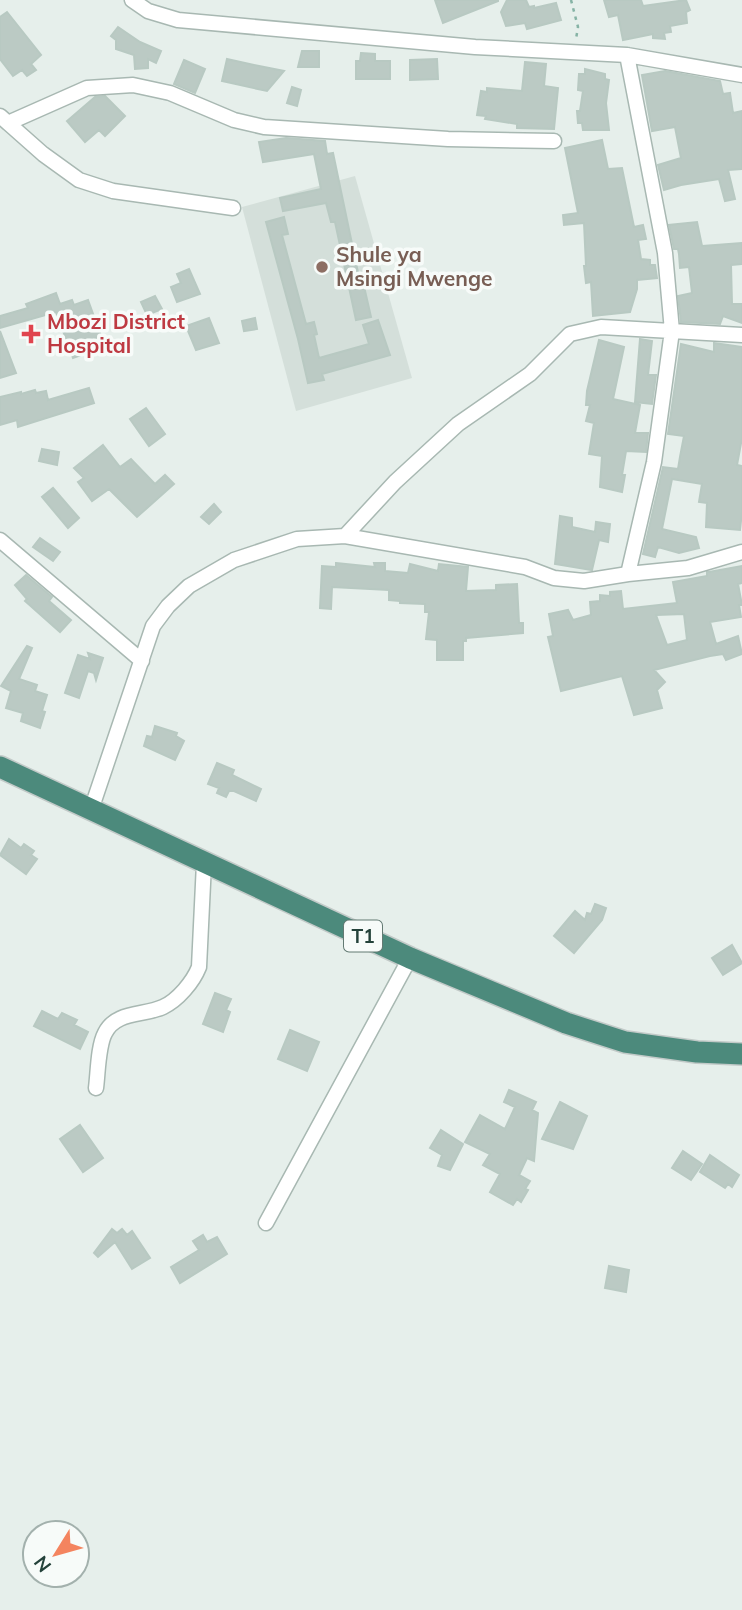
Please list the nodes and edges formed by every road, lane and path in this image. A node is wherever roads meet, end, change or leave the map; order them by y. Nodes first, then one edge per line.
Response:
1 (132, 0) edge
2 (572, 0) edge
3 (573, 52) junction
4 (627, 55) junction
5 (742, 75) edge
6 (4, 120) edge
7 (554, 141) dead end
8 (233, 208) dead end
9 (672, 331) junction
10 (742, 335) edge
11 (345, 536) junction
12 (0, 540) edge
13 (742, 552) edge
14 (628, 574) junction
15 (142, 661) junction
16 (0, 767) edge
17 (91, 810) junction
18 (204, 863) junction
19 (410, 958) junction
20 (742, 1054) edge
21 (96, 1088) dead end
22 (267, 1223) dead end

1 - 3 street
2 - 3 path
3 - 4 street
4 - 5 street
4 - 9 street
6 - 7 street
6 - 8 street
9 - 10 street
9 - 11 street
9 - 14 street
11 - 14 street
11 - 15 street
12 - 15 street
13 - 14 street
15 - 17 street
16 - 17 highway, T1
17 - 18 highway, T1
18 - 19 highway, T1
18 - 21 street
19 - 20 highway, T1
19 - 22 street

